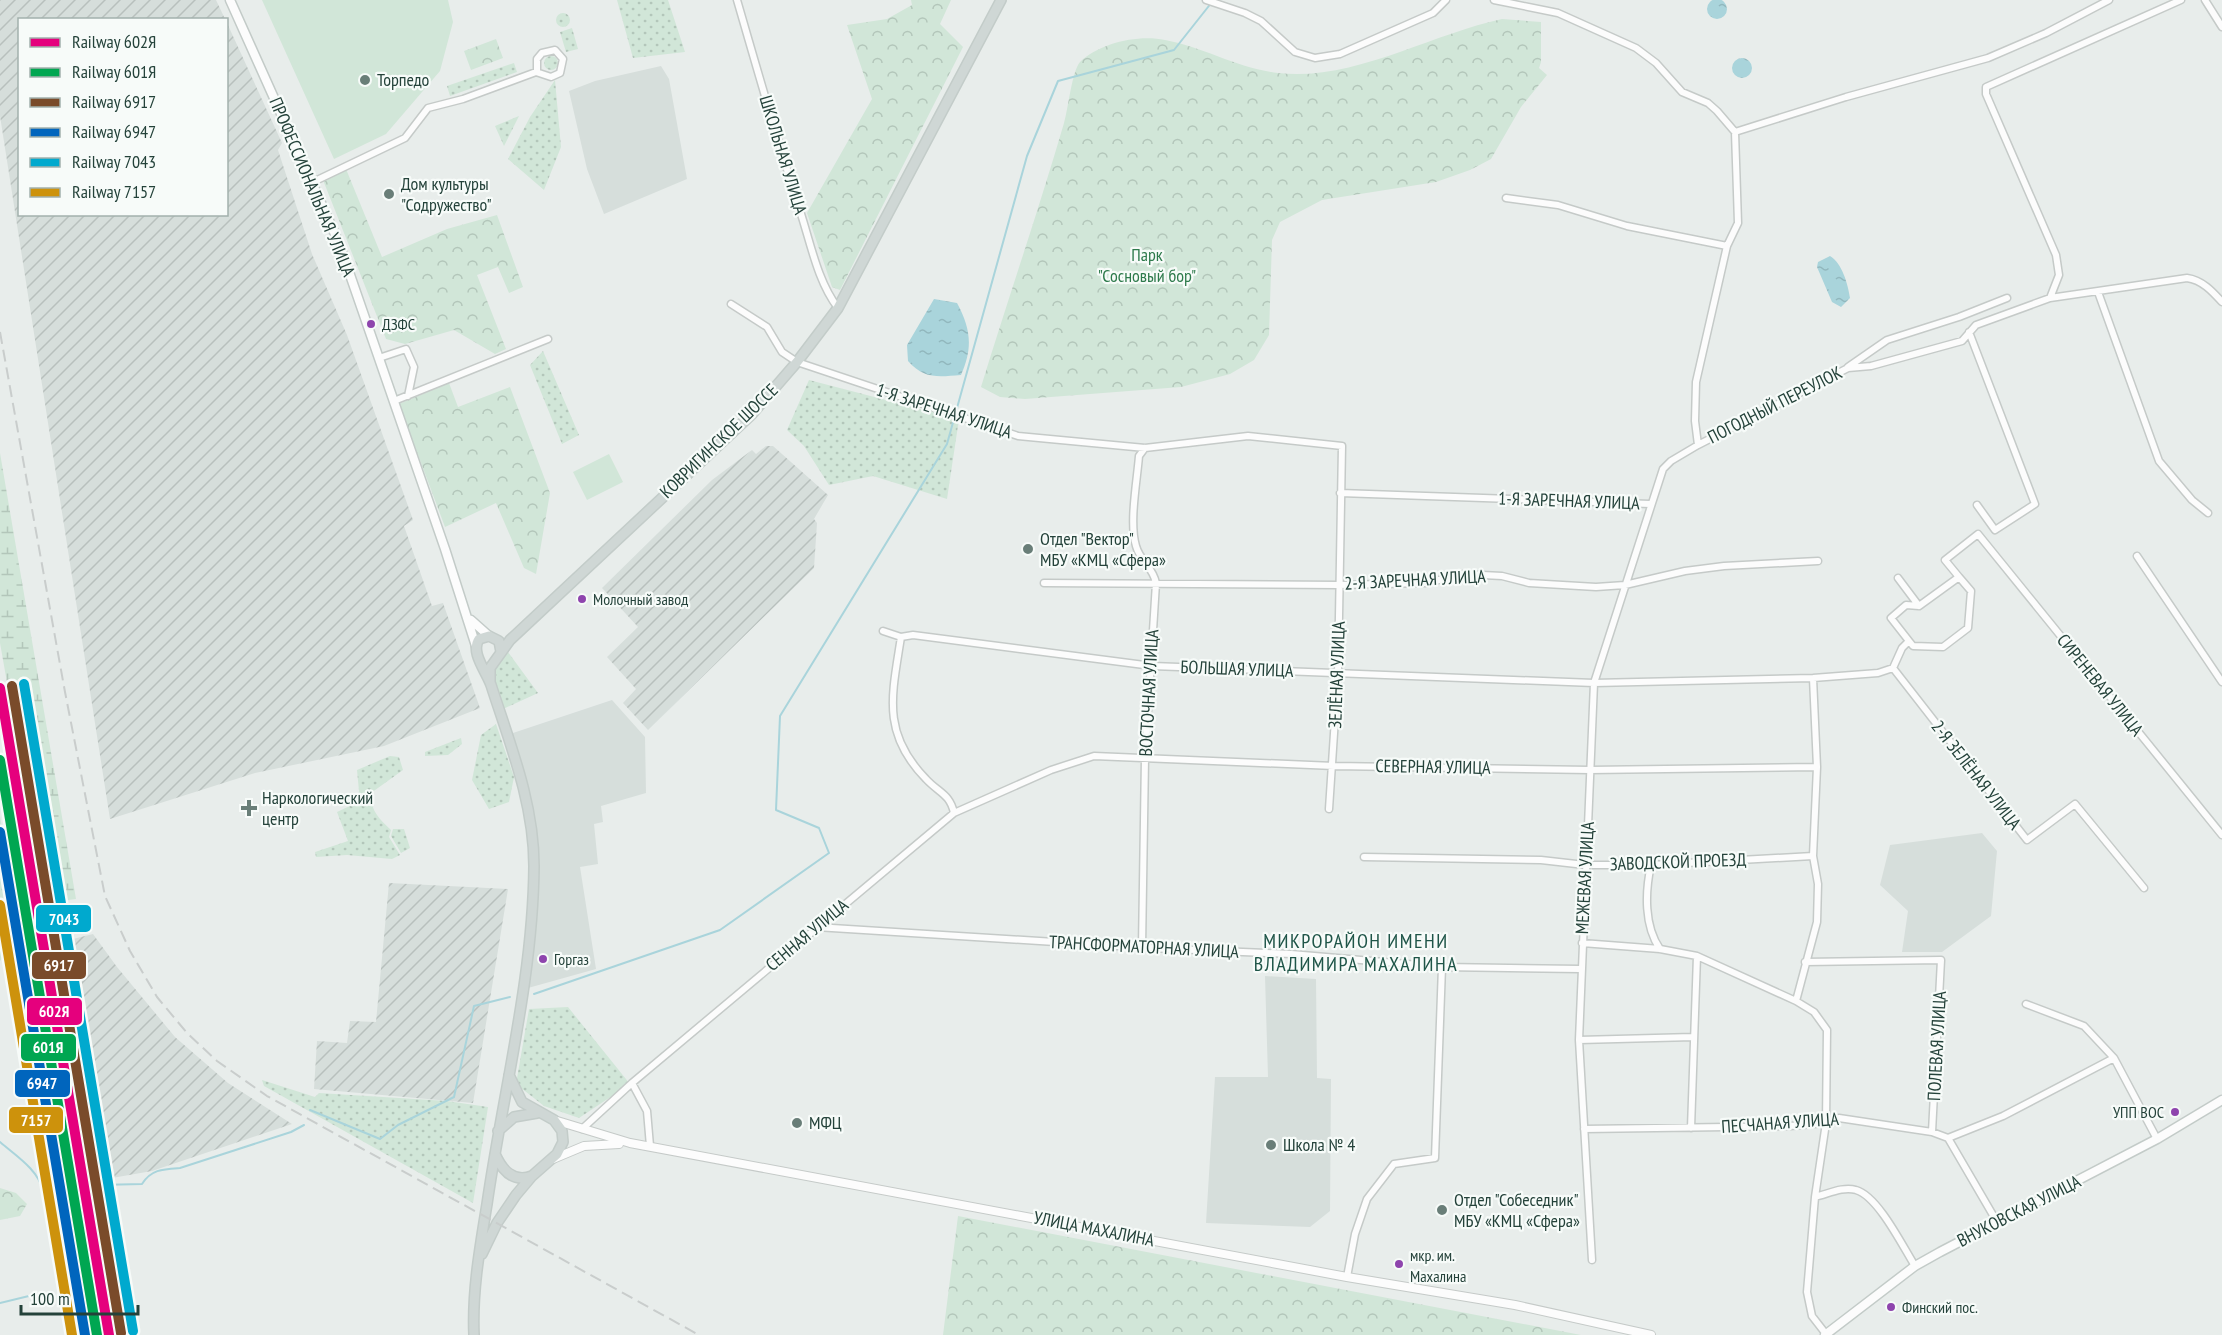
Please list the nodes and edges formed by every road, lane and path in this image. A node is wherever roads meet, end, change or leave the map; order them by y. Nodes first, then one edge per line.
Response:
1 (230, 0) edge
2 (737, 0) edge
3 (1002, 0) edge
4 (1206, 0) edge
5 (1446, 0) edge
6 (1494, 0) edge
7 (2109, 0) edge
8 (2181, 0) edge
9 (2205, 0) edge
10 (2222, 27) edge
11 (537, 72) junction
12 (1735, 132) junction
13 (313, 182) junction
14 (1506, 198) dead end
15 (1727, 246) junction
16 (2098, 292) junction
17 (2007, 298) dead end
18 (2050, 298) junction
19 (2222, 302) edge
20 (731, 303) dead end
21 (838, 308) junction
22 (1970, 332) junction
23 (548, 339) dead end
24 (379, 358) junction
25 (797, 362) junction
26 (1848, 368) junction
27 (408, 396) junction
28 (394, 401) junction
29 (1328, 443) joint
30 (1698, 445) junction
31 (1145, 448) junction
32 (1340, 493) junction
33 (1650, 504) junction
34 (1977, 505) dead end
35 (2208, 513) dead end
36 (2138, 556) dead end
37 (1818, 561) dead end
38 (1959, 577) junction
39 (1898, 578) dead end
40 (1044, 583) dead end
41 (1156, 583) junction
42 (1339, 585) junction
43 (1625, 585) junction
44 (1919, 606) junction
45 (467, 615) junction
46 (883, 631) dead end
47 (519, 632) junction
48 (493, 637) junction
49 (901, 637) junction
50 (1909, 641) junction
51 (476, 646) junction
52 (501, 652) junction
53 (480, 659) junction
54 (494, 660) junction
55 (1152, 666) junction
56 (1893, 668) junction
57 (1338, 673) junction
58 (1813, 678) junction
59 (490, 682) junction
60 (1594, 682) junction
61 (2222, 682) edge
62 (1145, 758) junction
63 (1334, 766) junction
64 (1817, 767) junction
65 (1051, 770) joint
66 (1590, 770) junction
67 (1329, 809) dead end
68 (954, 813) junction
69 (2222, 835) edge
70 (1813, 856) junction
71 (1364, 857) dead end
72 (1585, 865) junction
73 (1651, 865) junction
74 (2144, 888) dead end
75 (816, 927) junction
76 (1582, 943) junction
77 (1142, 947) junction
78 (1660, 949) junction
79 (1697, 956) junction
80 (1805, 962) junction
81 (1442, 967) junction
82 (1580, 969) junction
83 (1796, 1001) junction
84 (2026, 1004) dead end
85 (1693, 1037) junction
86 (1579, 1040) junction
87 (2114, 1058) junction
88 (508, 1073) junction
89 (632, 1083) junction
90 (2222, 1101) edge
91 (539, 1113) junction
92 (554, 1120) junction
93 (1826, 1123) junction
94 (1691, 1128) junction
95 (582, 1129) junction
96 (1584, 1129) junction
97 (498, 1131) junction
98 (1932, 1132) junction
99 (1948, 1138) junction
100 (2157, 1139) junction
101 (630, 1143) junction
102 (650, 1146) junction
103 (494, 1152) junction
104 (552, 1160) junction
105 (532, 1176) junction
106 (1815, 1197) junction
107 (1997, 1222) junction
108 (1592, 1260) dead end
109 (479, 1262) junction
110 (1915, 1266) junction
111 (1347, 1277) junction
112 (474, 1335) edge
113 (1651, 1335) edge
114 (1826, 1335) edge

1 - 13 main road, ПРОФЕССИОНАЛЬНАЯ УЛИЦА
2 - 21 street, ШКОЛЬНАЯ УЛИЦА
3 - 21 main road, КОВРИГИНСКОЕ ШОССЕ
4 - 5 street
6 - 12 street
7 - 12 street
8 - 18 street
9 - 10 street
11 - 11 street
11 - 13 street
12 - 15 street
13 - 24 main road, ПРОФЕССИОНАЛЬНАЯ УЛИЦА
14 - 15 street
15 - 30 street
16 - 18 street, ПОГОДНЫЙ ПЕРЕУЛОК
16 - 19 street, ПОГОДНЫЙ ПЕРЕУЛОК
16 - 35 street
17 - 26 street
18 - 22 street, ПОГОДНЫЙ ПЕРЕУЛОК
20 - 25 street, 1-Я ЗАРЕЧНАЯ УЛИЦА
21 - 25 main road, КОВРИГИНСКОЕ ШОССЕ
22 - 26 street, ПОГОДНЫЙ ПЕРЕУЛОК
22 - 34 street
23 - 27 street
24 - 27 street
24 - 28 main road, ПРОФЕССИОНАЛЬНАЯ УЛИЦА
25 - 31 street, 1-Я ЗАРЕЧНАЯ УЛИЦА
25 - 47 main road, КОВРИГИНСКОЕ ШОССЕ
26 - 30 street, ПОГОДНЫЙ ПЕРЕУЛОК
27 - 28 street
28 - 45 main road, ПРОФЕССИОНАЛЬНАЯ УЛИЦА
29 - 31 street, 1-Я ЗАРЕЧНАЯ УЛИЦА
29 - 32 street, ЗЕЛЁНАЯ УЛИЦА
30 - 33 street, 1-Я ЗАРЕЧНАЯ УЛИЦА
31 - 41 street, ВОСТОЧНАЯ УЛИЦА
32 - 33 street, 1-Я ЗАРЕЧНАЯ УЛИЦА
32 - 42 street, ЗЕЛЁНАЯ УЛИЦА
33 - 43 street, МЕЖЕВАЯ УЛИЦА
36 - 61 street
37 - 43 street, 2-Я ЗАРЕЧНАЯ УЛИЦА
38 - 44 street
38 - 50 street
38 - 69 street, СИРЕНЕВАЯ УЛИЦА
39 - 44 street
40 - 41 street, 2-Я ЗАРЕЧНАЯ УЛИЦА
41 - 42 street, 2-Я ЗАРЕЧНАЯ УЛИЦА
41 - 55 street, ВОСТОЧНАЯ УЛИЦА
42 - 43 street, 2-Я ЗАРЕЧНАЯ УЛИЦА
42 - 57 street, ЗЕЛЁНАЯ УЛИЦА
43 - 60 street, МЕЖЕВАЯ УЛИЦА
44 - 50 street
45 - 48 main road, ПРОФЕССИОНАЛЬНАЯ УЛИЦА
45 - 51 main road, ПРОФЕССИОНАЛЬНАЯ УЛИЦА
46 - 49 street, БОЛЬШАЯ УЛИЦА
47 - 48 main road, КОВРИГИНСКОЕ ШОССЕ
47 - 52 main road, КОВРИГИНСКОЕ ШОССЕ
48 - 51 main road
48 - 52 main road, ПРОФЕССИОНАЛЬНАЯ УЛИЦА
49 - 55 street, БОЛЬШАЯ УЛИЦА
49 - 68 street
50 - 56 street
51 - 53 main road, ПРОФЕССИОНАЛЬНАЯ УЛИЦА
52 - 54 main road
53 - 54 main road
53 - 59 main road, ПРОФЕССИОНАЛЬНАЯ УЛИЦА
54 - 59 main road, ПРОФЕССИОНАЛЬНАЯ УЛИЦА
55 - 57 street, БОЛЬШАЯ УЛИЦА
55 - 62 street, ВОСТОЧНАЯ УЛИЦА
56 - 58 street
56 - 74 street, 2-Я ЗЕЛЁНАЯ УЛИЦА
57 - 60 street, БОЛЬШАЯ УЛИЦА
57 - 63 street, ЗЕЛЁНАЯ УЛИЦА
58 - 60 street
58 - 64 street
59 - 88 main road, ПРОФЕССИОНАЛЬНАЯ УЛИЦА
60 - 66 street, МЕЖЕВАЯ УЛИЦА
62 - 63 street, СЕВЕРНАЯ УЛИЦА
62 - 65 street, СЕВЕРНАЯ УЛИЦА
62 - 77 street, ВОСТОЧНАЯ УЛИЦА
63 - 66 street, СЕВЕРНАЯ УЛИЦА
63 - 67 street, ЗЕЛЁНАЯ УЛИЦА
64 - 66 street, СЕВЕРНАЯ УЛИЦА
64 - 70 street
65 - 68 street, СЕННАЯ УЛИЦА
66 - 72 street, МЕЖЕВАЯ УЛИЦА
68 - 75 street, СЕННАЯ УЛИЦА
70 - 73 street, ЗАВОДСКОЙ ПРОЕЗД
70 - 80 street
71 - 72 street, ЗАВОДСКОЙ ПРОЕЗД
72 - 73 street, ЗАВОДСКОЙ ПРОЕЗД
72 - 76 street, МЕЖЕВАЯ УЛИЦА
73 - 78 street
75 - 77 street, ТРАНСФОРМАТОРНАЯ УЛИЦА
75 - 89 street, СЕННАЯ УЛИЦА
76 - 78 street
76 - 82 street, МЕЖЕВАЯ УЛИЦА
77 - 81 street, ТРАНСФОРМАТОРНАЯ УЛИЦА
78 - 79 street
79 - 83 street
79 - 85 street
80 - 83 street
80 - 98 street, ПОЛЕВАЯ УЛИЦА
81 - 82 street, ТРАНСФОРМАТОРНАЯ УЛИЦА
81 - 111 street
82 - 86 street, МЕЖЕВАЯ УЛИЦА
83 - 93 street
84 - 87 street
85 - 86 street
85 - 94 street
86 - 96 street, МЕЖЕВАЯ УЛИЦА
87 - 99 street
87 - 100 street
88 - 91 main road, УЛИЦА МАХАЛИНА
88 - 97 main road, ПРОФЕССИОНАЛЬНАЯ УЛИЦА
89 - 95 street, СЕННАЯ УЛИЦА
89 - 102 street
90 - 100 main road, ВНУКОВСКАЯ УЛИЦА
91 - 92 main road, УЛИЦА МАХАЛИНА
91 - 97 main road
92 - 95 street, УЛИЦА МАХАЛИНА
92 - 104 main road
93 - 94 street, ПЕСЧАНАЯ УЛИЦА
93 - 98 street, ПЕСЧАНАЯ УЛИЦА
93 - 106 street
94 - 96 street, ПЕСЧАНАЯ УЛИЦА
95 - 101 street, УЛИЦА МАХАЛИНА
96 - 108 street, МЕЖЕВАЯ УЛИЦА
97 - 103 main road
98 - 99 street, ПЕСЧАНАЯ УЛИЦА
99 - 107 street
100 - 107 main road, ВНУКОВСКАЯ УЛИЦА
101 - 102 street, УЛИЦА МАХАЛИНА
101 - 104 street
102 - 111 street, УЛИЦА МАХАЛИНА
103 - 105 main road
103 - 109 main road
104 - 105 main road
105 - 109 main road
106 - 110 street
106 - 114 street
107 - 110 main road, ВНУКОВСКАЯ УЛИЦА
109 - 112 main road
110 - 114 main road, ВНУКОВСКАЯ УЛИЦА
111 - 113 street, УЛИЦА МАХАЛИНА

